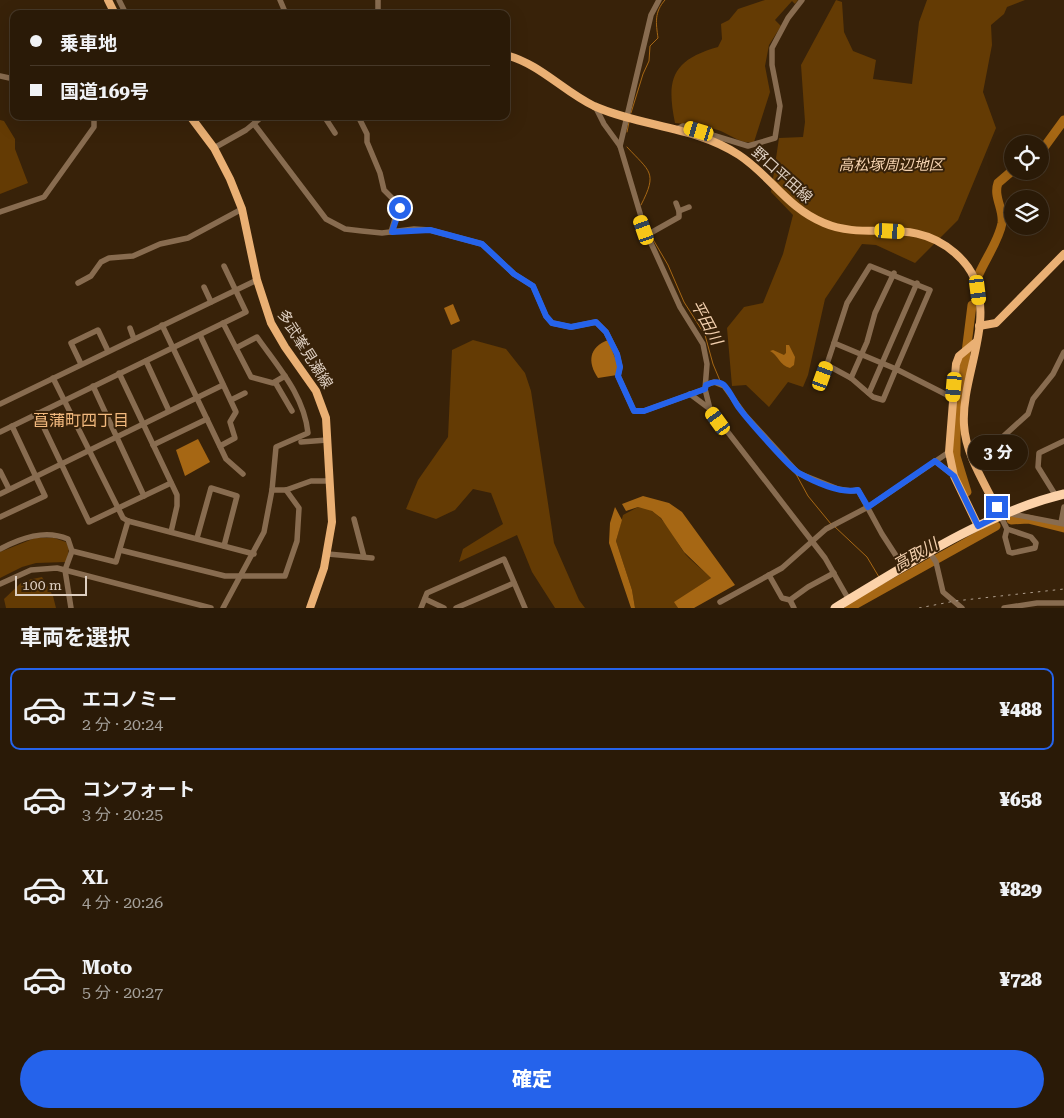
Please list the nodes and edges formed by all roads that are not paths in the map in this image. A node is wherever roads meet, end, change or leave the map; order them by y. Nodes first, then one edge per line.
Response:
1 (659, 0) edge
2 (802, 0) edge
3 (510, 57) edge
4 (595, 106) junction
5 (626, 116) junction
6 (94, 120) edge
7 (193, 120) edge
8 (258, 120) edge
9 (327, 120) edge
10 (360, 120) edge
11 (254, 124) junction
12 (676, 129) junction
13 (335, 133) dead end
14 (620, 146) junction
15 (214, 148) junction
16 (676, 203) dead end
17 (689, 207) dead end
18 (242, 209) junction
19 (679, 211) junction
20 (0, 212) edge
21 (392, 232) junction
22 (649, 234) junction
23 (1064, 254) edge
24 (224, 266) dead end
25 (894, 274) junction
26 (257, 280) junction
27 (78, 283) dead end
28 (917, 283) junction
29 (204, 287) dead end
30 (235, 290) junction
31 (211, 302) junction
32 (224, 323) junction
33 (162, 325) junction
34 (979, 326) junction
35 (130, 328) dead end
36 (200, 335) junction
37 (134, 339) junction
38 (834, 343) junction
39 (973, 344) junction
40 (173, 348) junction
41 (236, 348) junction
42 (108, 351) junction
43 (1064, 352) edge
44 (862, 354) junction
45 (146, 360) junction
46 (81, 364) junction
47 (883, 364) junction
48 (827, 365) junction
49 (896, 369) junction
50 (119, 373) junction
51 (285, 376) junction
52 (53, 378) junction
53 (851, 378) junction
54 (275, 382) junction
55 (223, 385) junction
56 (93, 386) junction
57 (705, 387) junction
58 (818, 388) dead end
59 (869, 393) junction
60 (245, 394) dead end
61 (690, 394) junction
62 (197, 398) junction
63 (953, 398) junction
64 (64, 400) junction
65 (230, 400) junction
66 (0, 404) edge
67 (710, 409) junction
68 (169, 411) junction
69 (292, 411) dead end
70 (37, 414) junction
71 (207, 419) junction
72 (143, 424) junction
73 (12, 426) junction
74 (0, 432) edge
75 (117, 437) junction
76 (328, 440) junction
77 (1064, 440) edge
78 (301, 442) dead end
79 (153, 445) junction
80 (220, 446) junction
81 (89, 451) junction
82 (950, 452) junction
83 (935, 461) junction
84 (974, 463) junction
85 (62, 464) junction
86 (0, 472) edge
87 (243, 474) dead end
88 (36, 476) junction
89 (954, 476) junction
90 (330, 481) junction
91 (171, 483) junction
92 (9, 489) junction
93 (272, 490) junction
94 (286, 490) junction
95 (0, 494) edge
96 (1060, 495) edge
97 (144, 496) junction
98 (868, 507) junction
99 (1064, 507) edge
100 (117, 509) junction
101 (1000, 515) junction
102 (0, 516) edge
103 (354, 519) dead end
104 (128, 521) junction
105 (1062, 523) edge
106 (978, 526) junction
107 (1007, 529) junction
108 (170, 532) junction
109 (197, 538) junction
110 (813, 543) junction
111 (224, 546) junction
112 (0, 549) edge
113 (120, 550) junction
114 (72, 551) junction
115 (930, 553) junction
116 (254, 554) junction
117 (328, 554) junction
118 (364, 557) junction
119 (372, 558) dead end
120 (904, 568) junction
121 (65, 570) junction
122 (834, 573) junction
123 (769, 575) junction
124 (240, 577) junction
125 (514, 583) junction
126 (0, 584) edge
127 (425, 599) junction
128 (790, 600) junction
129 (850, 600) junction
130 (720, 602) dead end
131 (1064, 604) edge
132 (71, 608) edge
133 (211, 608) edge
134 (223, 608) edge
135 (310, 608) edge
136 (421, 608) edge
137 (444, 608) edge
138 (456, 608) edge
139 (523, 608) edge
140 (794, 608) edge
141 (835, 608) edge
142 (962, 608) edge
143 (1004, 608) edge

1 - 5 street
2 - 12 street
3 - 4 main road, 野口平田線
4 - 5 main road, 野口平田線
4 - 14 street
5 - 12 main road, 野口平田線
5 - 14 street
6 - 20 street
7 - 15 main road, 多武峯見瀬線
8 - 11 street
9 - 13 street
10 - 21 street
11 - 15 street
11 - 21 street
12 - 34 main road, 野口平田線
14 - 22 street
15 - 18 main road, 多武峯見瀬線
16 - 19 street
17 - 19 street
18 - 26 main road, 多武峯見瀬線
18 - 27 street
19 - 22 street
21 - 61 street
22 - 57 street
23 - 34 main road
24 - 30 street
25 - 28 street
25 - 38 street
25 - 44 street
26 - 30 street
26 - 76 main road, 多武峯見瀬線
28 - 47 street
28 - 49 street
29 - 31 street
30 - 31 street
30 - 32 street
31 - 33 street
32 - 36 street
32 - 41 street
33 - 37 street
33 - 40 street
34 - 39 main road, 野口平田線
35 - 37 street
36 - 40 street
36 - 55 street
37 - 42 street
38 - 44 street
38 - 48 street
39 - 63 main road
39 - 84 main road, 野口平田線
40 - 45 street
40 - 62 street
41 - 51 street
41 - 54 street
42 - 46 street
42 - 46 street
43 - 84 street
44 - 47 street
44 - 53 street
45 - 50 street
45 - 68 street
46 - 52 street
47 - 49 street
47 - 59 street
48 - 53 street
48 - 58 street
49 - 59 street
49 - 63 street
50 - 56 street
50 - 72 street
51 - 54 street
51 - 93 street
52 - 64 street
52 - 66 street
53 - 59 street
54 - 69 street
55 - 62 street
55 - 65 street
56 - 64 street
56 - 75 street
57 - 61 street
57 - 67 street
57 - 98 street
60 - 65 street
61 - 67 street
62 - 68 street
62 - 71 street
63 - 82 main road
64 - 70 street
64 - 81 street
65 - 80 street
67 - 110 street
68 - 72 street
70 - 73 street
70 - 85 street
71 - 79 street
71 - 80 street
72 - 75 street
72 - 79 street
73 - 74 street
73 - 88 street
75 - 81 street
75 - 97 street
76 - 78 street
76 - 90 main road, 多武峯見瀬線
77 - 96 street
79 - 91 street
80 - 87 street
81 - 85 street
81 - 100 street
82 - 83 street
82 - 89 main road
83 - 89 street
83 - 98 street
84 - 101 main road, 野口平田線
85 - 88 street
85 - 100 street
86 - 92 street
88 - 92 street
88 - 102 street
89 - 106 main road
90 - 94 street
90 - 117 main road, 多武峯見瀬線
91 - 97 street
91 - 108 street
92 - 95 street
93 - 94 street
93 - 116 street
94 - 124 street
96 - 101 highway
97 - 100 street
98 - 110 street
98 - 120 street
99 - 105 street
100 - 104 street
101 - 105 street
101 - 106 highway
101 - 107 street
103 - 118 street
104 - 108 street
104 - 113 street
106 - 115 highway
107 - 107 street
108 - 109 street
109 - 111 street
109 - 111 street
110 - 122 street
110 - 123 street
111 - 116 street
112 - 114 street
113 - 114 street
113 - 124 street
114 - 121 street
115 - 120 highway
115 - 142 street
116 - 124 street
117 - 118 street
117 - 135 main road, 多武峯見瀬線
118 - 119 street
120 - 129 highway
121 - 126 street
121 - 132 street
121 - 133 street
122 - 128 street
122 - 129 street
123 - 128 street
123 - 130 street
124 - 134 street
125 - 127 street
125 - 138 street
125 - 139 street
127 - 136 street
127 - 137 street
128 - 140 street
129 - 141 highway
131 - 143 street

